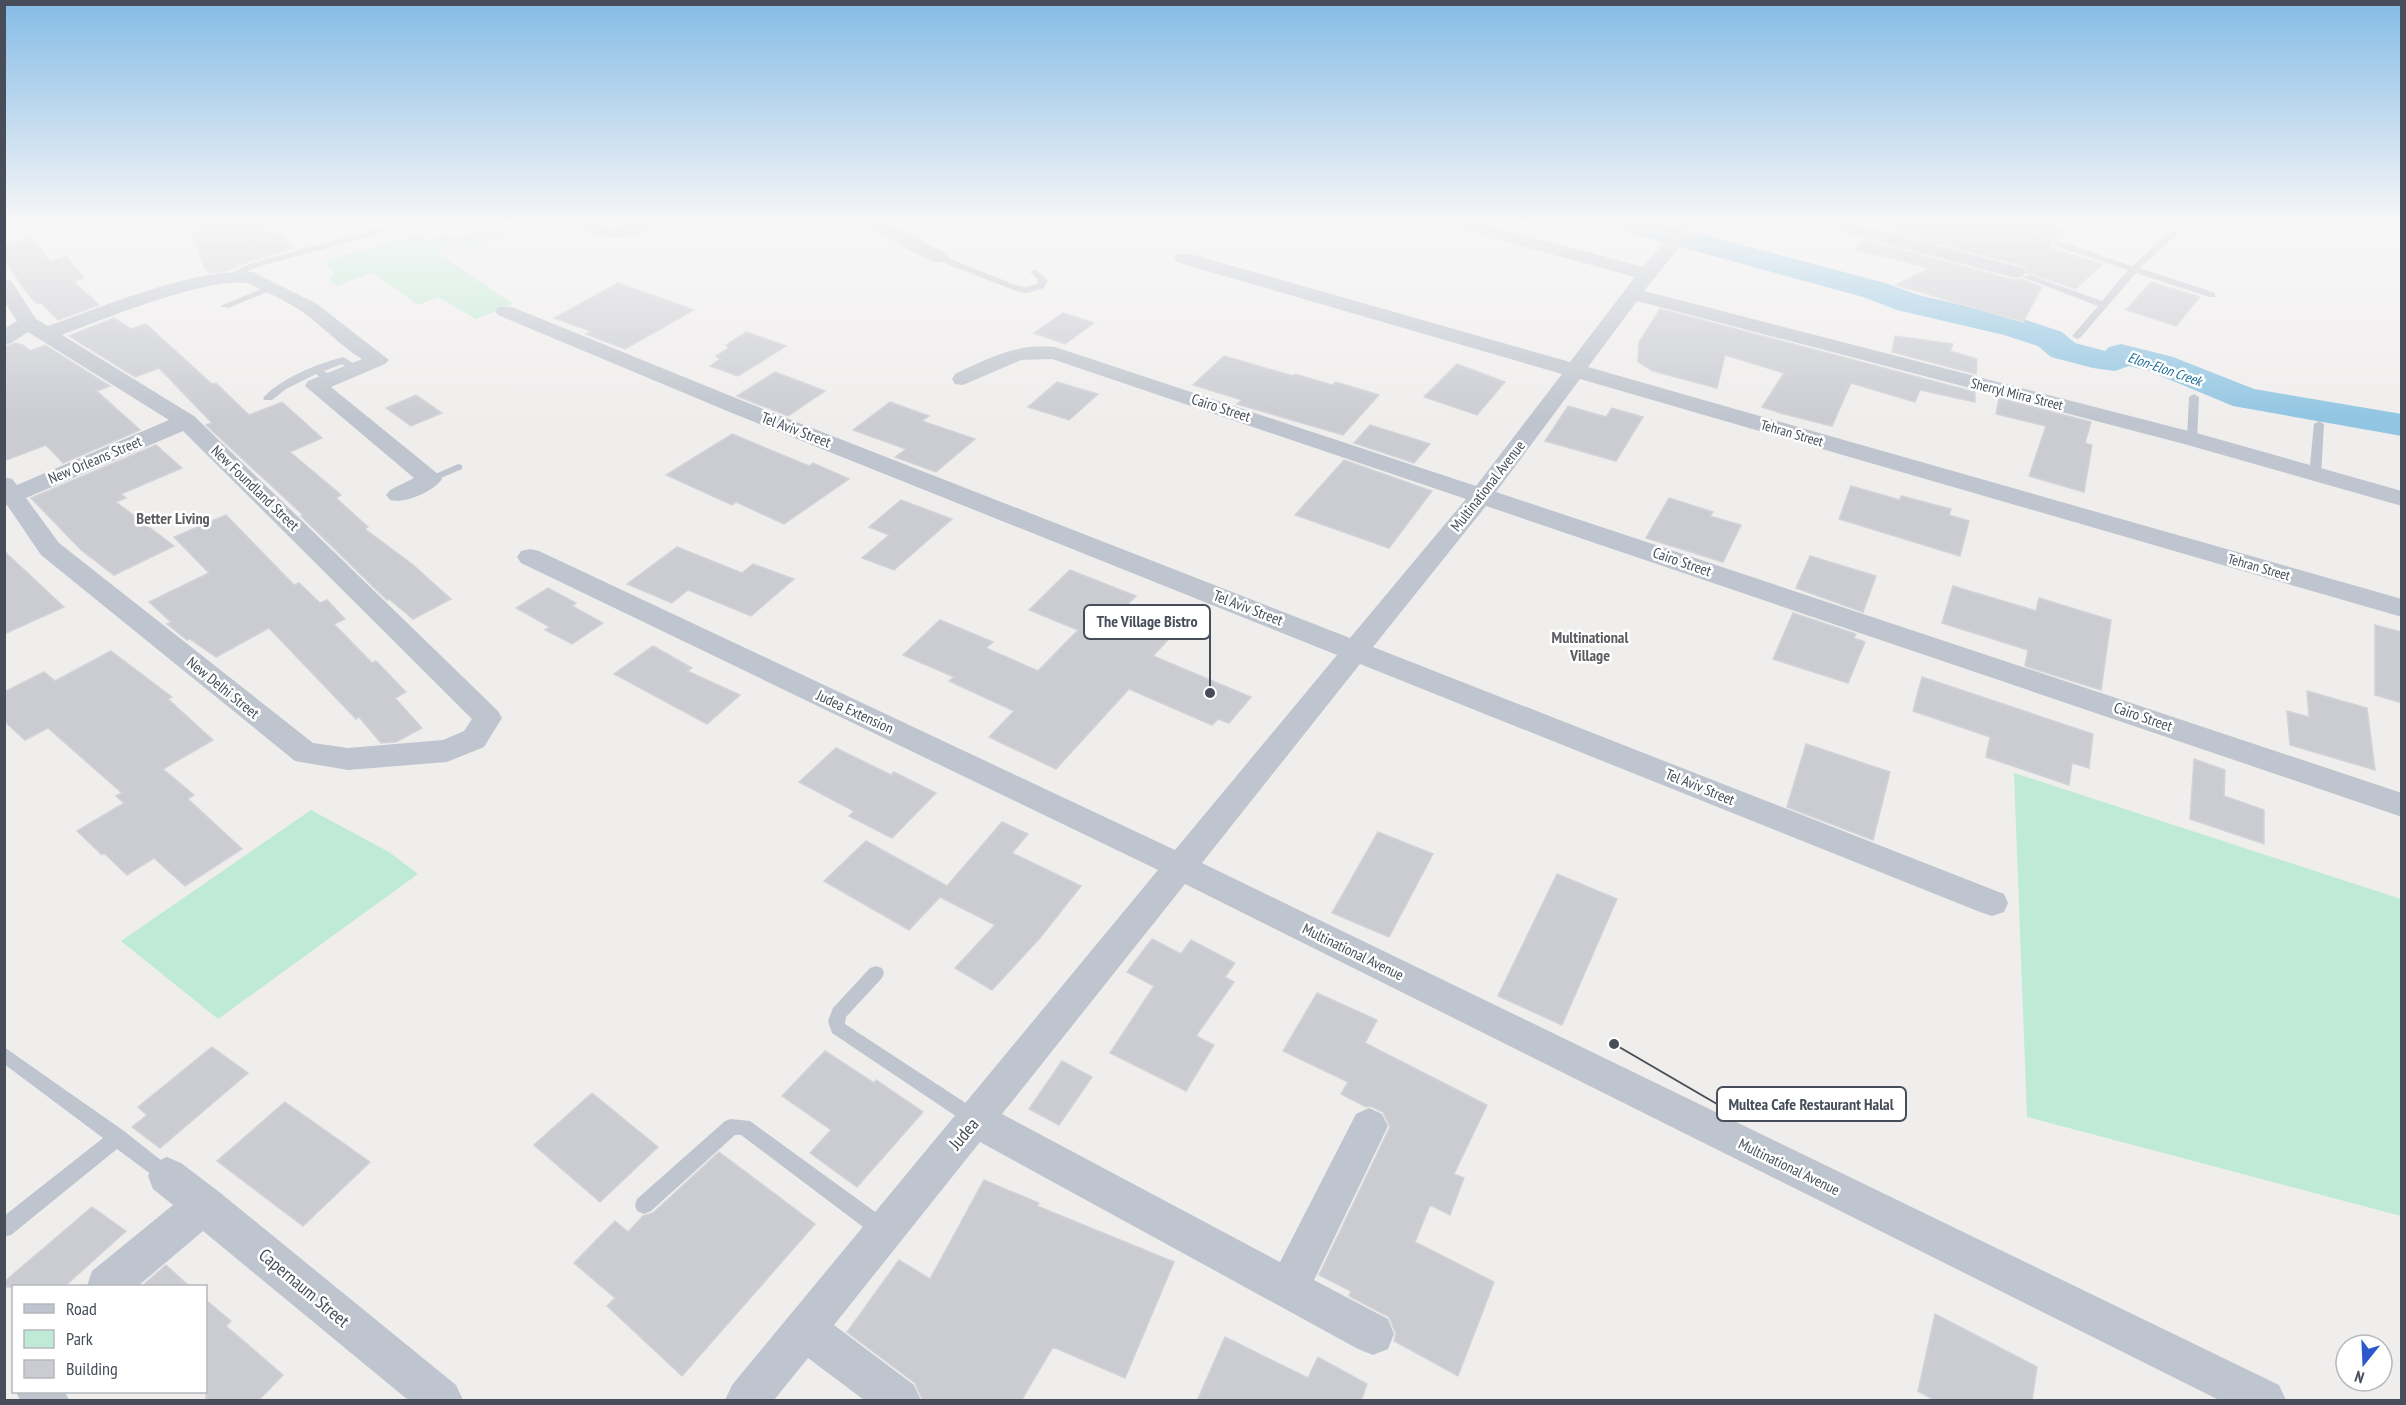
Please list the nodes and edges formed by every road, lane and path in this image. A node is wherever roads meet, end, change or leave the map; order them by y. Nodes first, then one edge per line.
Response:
1 (7, 289) edge
2 (184, 289) edge
3 (271, 289) edge
4 (273, 289) edge
5 (1289, 289) edge
6 (1636, 289) edge
7 (2061, 289) edge
8 (2117, 289) edge
9 (2193, 289) edge
10 (1632, 294) junction
11 (2212, 295) dead end
12 (2104, 304) junction
13 (225, 306) dead end
14 (505, 311) dead end
15 (37, 329) junction
16 (2077, 336) dead end
17 (4, 339) edge
18 (1573, 370) junction
19 (324, 375) junction
20 (963, 380) dead end
21 (2194, 397) dead end
22 (268, 398) dead end
23 (186, 421) junction
24 (2319, 424) dead end
25 (2193, 439) junction
26 (458, 467) dead end
27 (2315, 475) junction
28 (430, 479) junction
29 (7, 492) edge
30 (398, 495) dead end
31 (1482, 495) junction
32 (2402, 499) edge
33 (530, 557) dead end
34 (2402, 608) edge
35 (1356, 651) junction
36 (488, 718) joint
37 (2402, 804) edge
38 (1179, 866) junction
39 (1992, 903) dead end
40 (876, 973) dead end
41 (7, 1059) edge
42 (976, 1119) junction
43 (1369, 1126) dead end
44 (118, 1137) junction
45 (167, 1176) joint
46 (204, 1205) junction
47 (644, 1205) dead end
48 (4, 1228) edge
49 (884, 1230) junction
50 (109, 1285) edge
51 (1289, 1288) junction
52 (804, 1329) junction
53 (1373, 1334) dead end
54 (441, 1401) edge
55 (747, 1401) edge
56 (899, 1401) edge
57 (2264, 1401) edge

1 - 15 street, New Foundland Street
2 - 15 street
3 - 13 lane
4 - 19 street
5 - 18 street, Tehran Street
6 - 10 street, Multinational Avenue
7 - 12 lane
8 - 12 lane
9 - 11 lane
10 - 18 street, Multinational Avenue
10 - 25 street, Sherryl Mirra Street
12 - 16 lane
14 - 35 street, Tel Aviv Street
15 - 17 street
15 - 23 street, New Foundland Street
18 - 31 street, Multinational Avenue
18 - 34 street, Tehran Street
19 - 22 lane
19 - 28 street
20 - 31 street, Cairo Street
21 - 25 lane
23 - 29 street, New Orleans Street
23 - 36 street, New Foundland Street
24 - 27 lane
25 - 27 street, Sherryl Mirra Street
26 - 28 lane
27 - 32 street, Sherryl Mirra Street
28 - 30 street
29 - 36 street, New Delhi Street
31 - 35 street, Multinational Avenue
31 - 37 street, Cairo Street
33 - 38 street, Judea Extension
35 - 38 street, Multinational Avenue
35 - 39 street, Tel Aviv Street
38 - 42 street, Judea
38 - 57 street, Multinational Avenue
40 - 42 lane
41 - 44 lane
42 - 49 street, Judea
42 - 51 street
43 - 51 street
44 - 45 lane
44 - 48 lane
45 - 46 street, Capernaum Street
46 - 50 street
46 - 54 street, Capernaum Street
47 - 49 lane
49 - 52 street, Judea
51 - 53 street
52 - 55 street, Judea
52 - 56 street

